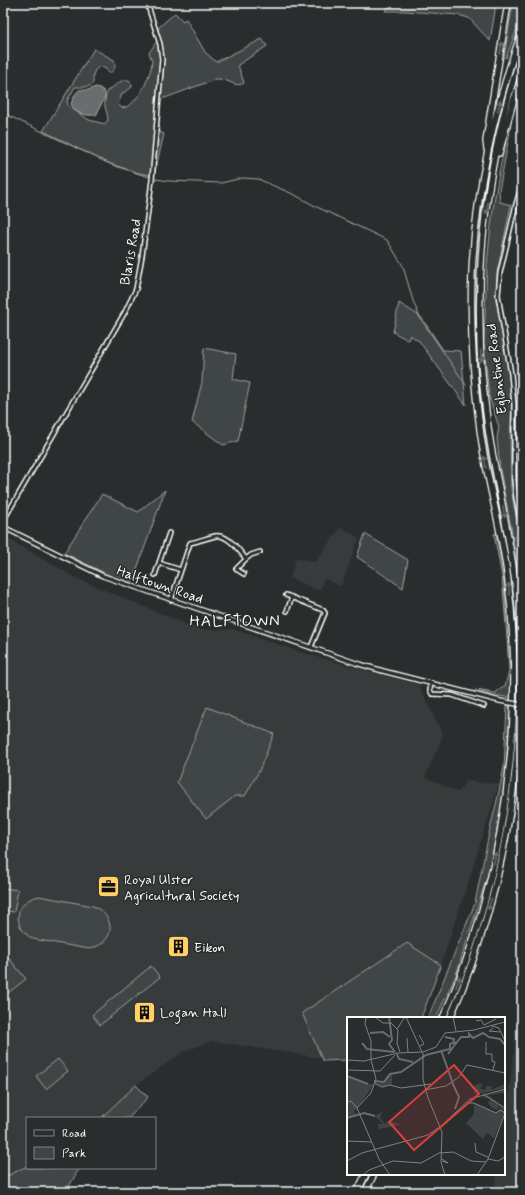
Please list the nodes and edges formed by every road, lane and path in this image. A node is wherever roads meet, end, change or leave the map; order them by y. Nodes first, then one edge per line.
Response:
1 (147, 3) edge
2 (508, 3) edge
3 (522, 31) edge
4 (522, 52) edge
5 (522, 77) edge
6 (487, 157) junction
7 (492, 169) junction
8 (522, 184) edge
9 (3, 521) edge
10 (3, 527) edge
11 (522, 530) edge
12 (169, 533) dead end
13 (260, 552) dead end
14 (246, 559) junction
15 (159, 563) junction
16 (181, 570) junction
17 (244, 574) dead end
18 (155, 575) dead end
19 (286, 595) dead end
20 (292, 598) junction
21 (171, 600) junction
22 (287, 611) dead end
23 (311, 647) junction
24 (431, 683) junction
25 (522, 705) edge
26 (484, 706) dead end
27 (442, 1017) edge
28 (450, 1017) edge
29 (366, 1175) edge
30 (374, 1175) edge
31 (357, 1192) edge
32 (365, 1192) edge

1 - 9 street, Blaris Road
6 -> 2 highway
6 -> 3 highway
4 - 7 highway
5 - 7 highway
27 -> 6 highway
7 -> 28 highway
8 - 11 street, Eglantine Road
10 - 21 street, Halftown Road
12 - 15 street
13 - 14 street
14 - 16 street
14 - 17 street
15 - 16 street
15 - 18 street
16 - 21 street
19 - 20 street
20 - 22 street
20 - 23 street
21 - 23 street, Halftown Road
23 - 24 street, Halftown Road
24 - 25 street, Halftown Road, bridge
24 - 26 street
29 - 31 highway
30 - 32 highway

